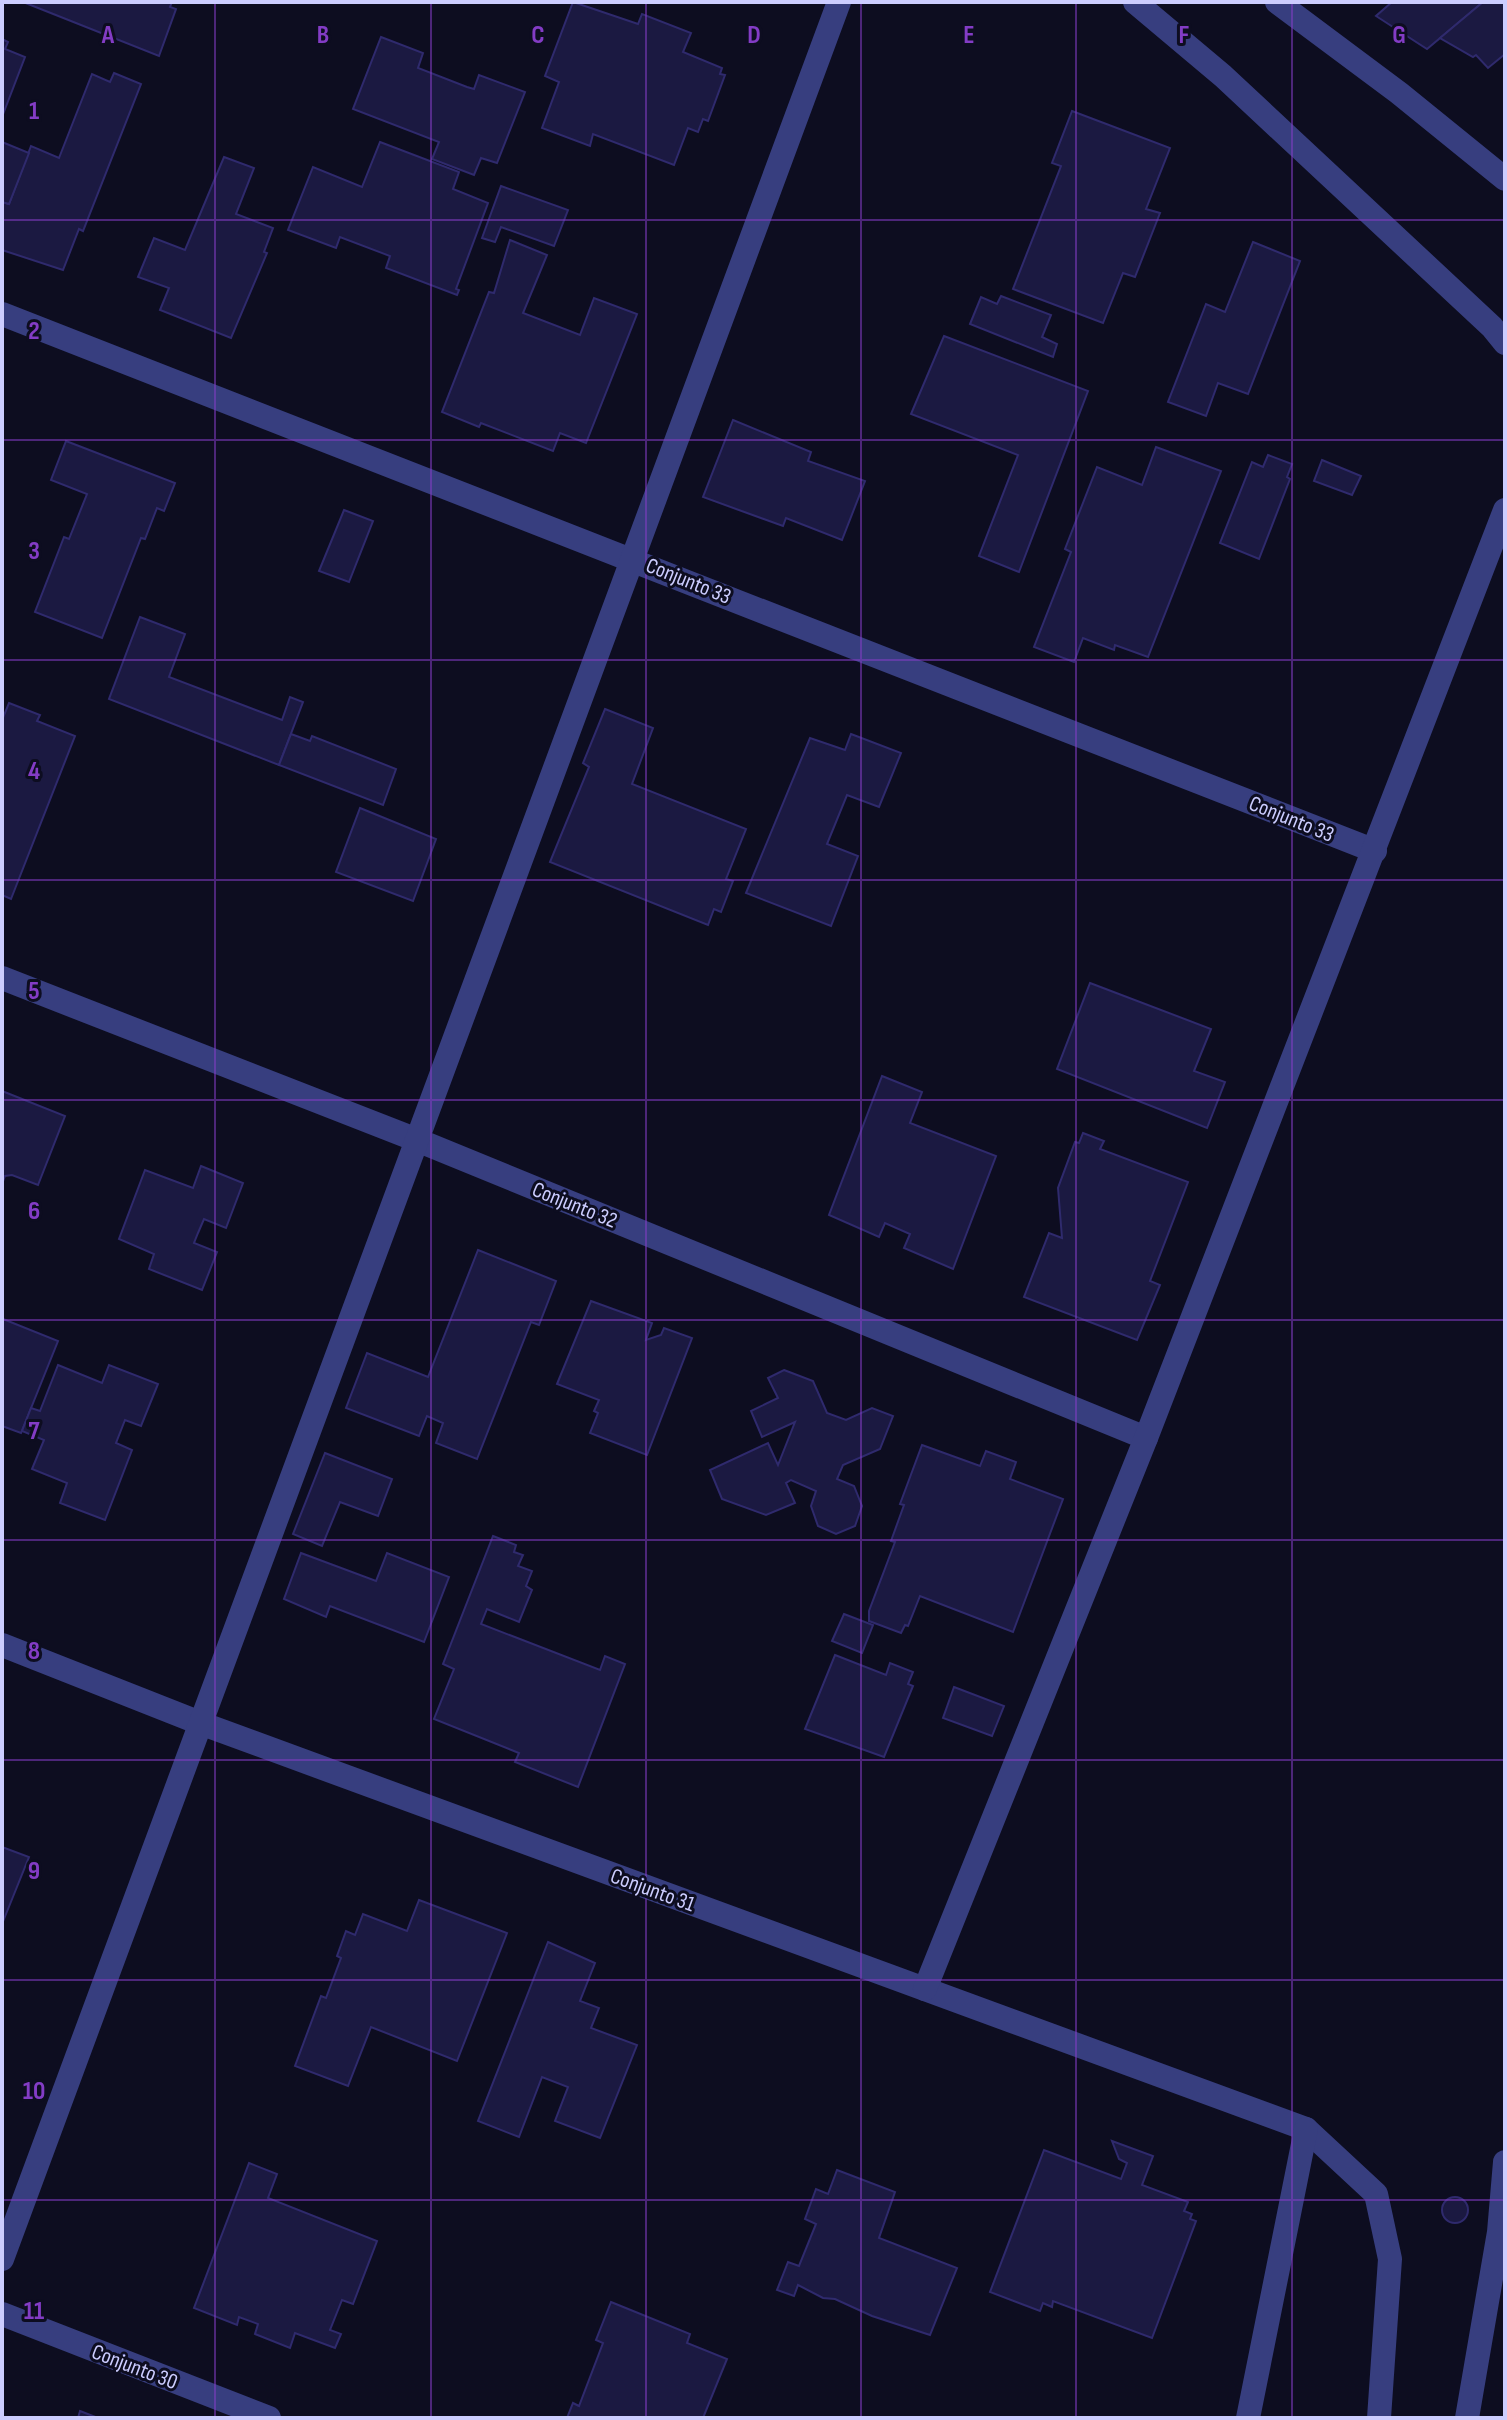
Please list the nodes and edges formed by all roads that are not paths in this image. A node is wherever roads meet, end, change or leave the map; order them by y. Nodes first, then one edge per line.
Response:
1 (839, 2) edge
2 (1135, 2) edge
3 (1277, 2) edge
4 (1505, 179) edge
5 (2, 314) edge
6 (1505, 343) edge
7 (1505, 510) edge
8 (632, 558) junction
9 (1375, 851) junction
10 (2, 978) edge
11 (417, 1140) junction
12 (1146, 1438) junction
13 (2, 1645) edge
14 (200, 1723) junction
15 (925, 1989) junction
16 (1306, 2129) junction
17 (1505, 2162) edge
18 (1502, 2232) edge
19 (2, 2259) edge
20 (2, 2314) edge
21 (269, 2418) edge
22 (1248, 2418) edge
23 (1379, 2418) edge
24 (1467, 2418) edge

1 - 8 street
2 - 6 street
3 - 4 street
5 - 8 street, Conjunto 33
7 - 9 street
8 - 9 street, Conjunto 33
8 - 11 street
9 - 12 street
10 - 11 street, Conjunto 32
11 - 12 street, Conjunto 32
11 - 14 street
12 - 15 street
13 - 14 street, Conjunto 31
14 - 15 street, Conjunto 31
14 - 19 street
15 - 16 street, Conjunto 31
16 - 22 street
16 - 23 street
17 - 18 street
18 - 24 street
20 - 21 street, Conjunto 30

